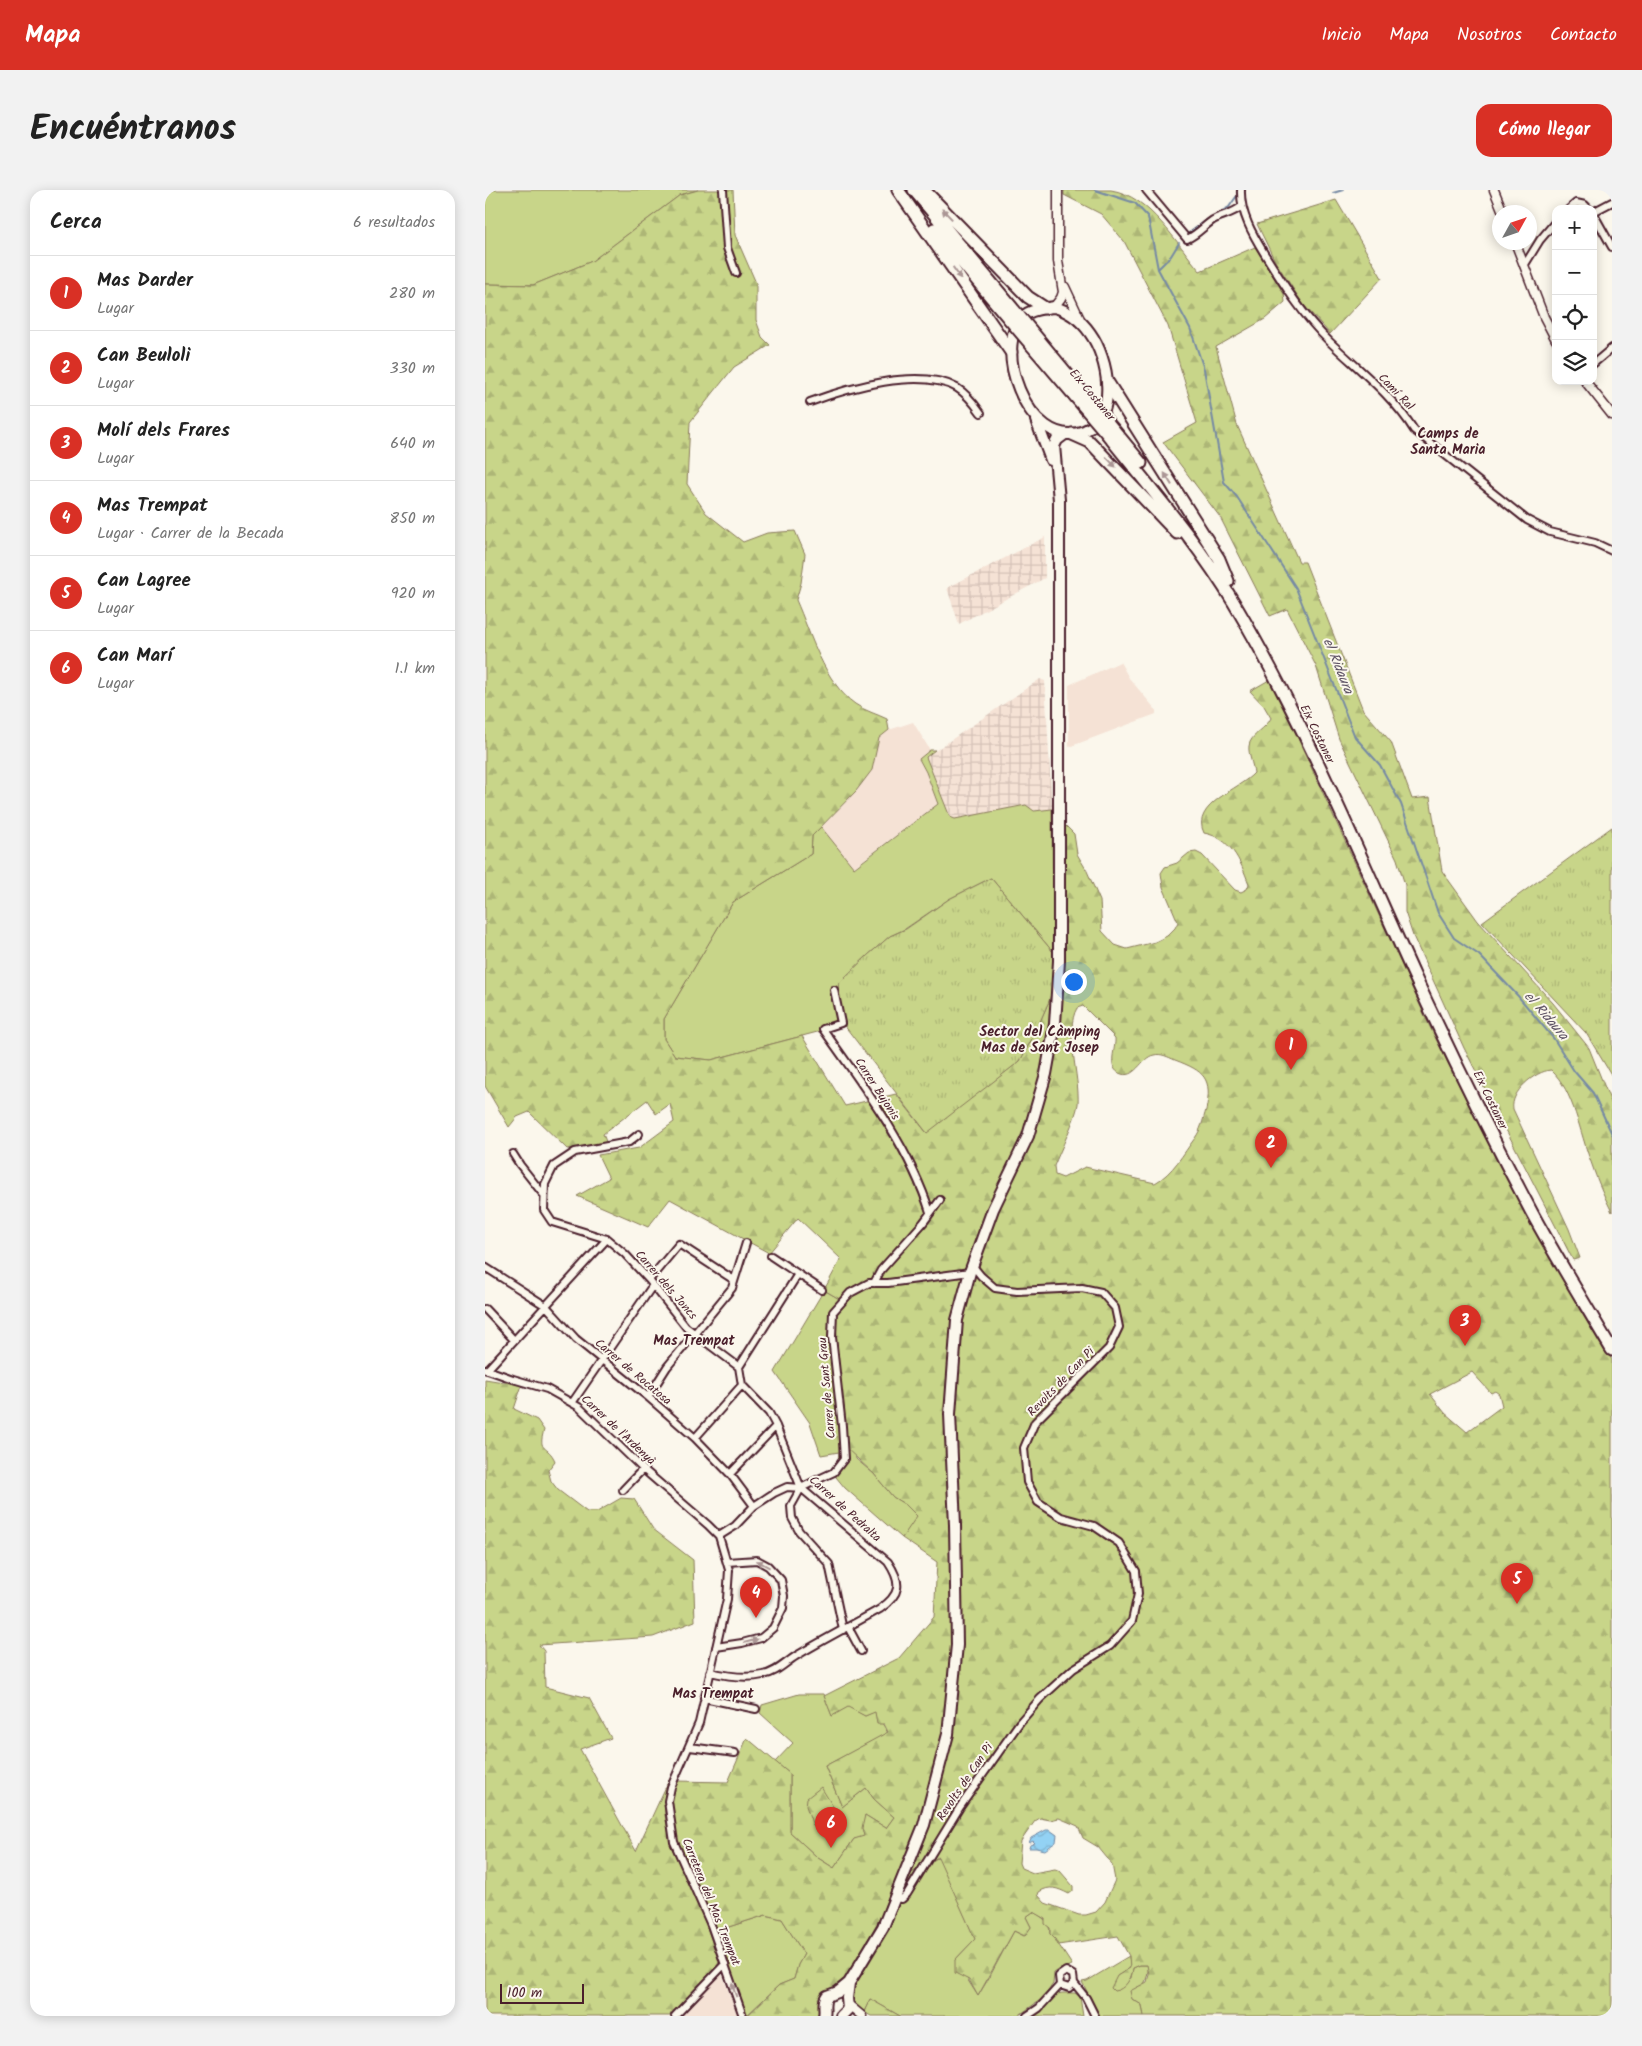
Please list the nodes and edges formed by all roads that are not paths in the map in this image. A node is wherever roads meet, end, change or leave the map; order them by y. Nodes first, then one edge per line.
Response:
1 (723, 190) edge
2 (898, 190) edge
3 (904, 190) edge
4 (914, 190) edge
5 (924, 190) edge
6 (1146, 190) edge
7 (1241, 190) edge
8 (1494, 190) edge
9 (1058, 192) edge
10 (1612, 202) edge
11 (1500, 205) edge
12 (1242, 206) junction
13 (1597, 210) edge
14 (1597, 219) edge
15 (1552, 226) edge
16 (1612, 247) edge
17 (1518, 250) edge
18 (1524, 266) junction
19 (736, 273) dead end
20 (1061, 277) junction
21 (1049, 307) junction
22 (1014, 318) junction
23 (1082, 324) junction
24 (1552, 331) edge
25 (1612, 348) edge
26 (1011, 352) junction
27 (1597, 361) edge
28 (1108, 383) junction
29 (1588, 385) edge
30 (810, 402) dead end
31 (981, 412) dead end
32 (1033, 414) junction
33 (1612, 415) edge
34 (1069, 434) junction
35 (1057, 482) junction
36 (1612, 551) edge
37 (1226, 584) junction
38 (834, 990) dead end
39 (639, 1134) dead end
40 (513, 1154) dead end
41 (543, 1194) junction
42 (940, 1200) dead end
43 (930, 1212) junction
44 (607, 1240) junction
45 (746, 1243) dead end
46 (771, 1256) dead end
47 (972, 1269) junction
48 (486, 1270) edge
49 (798, 1274) junction
50 (734, 1280) junction
51 (651, 1282) junction
52 (874, 1283) junction
53 (822, 1290) dead end
54 (546, 1306) junction
55 (485, 1310) edge
56 (695, 1334) junction
57 (1612, 1339) edge
58 (515, 1340) junction
59 (1612, 1350) edge
60 (601, 1360) junction
61 (739, 1367) junction
62 (486, 1369) edge
63 (743, 1385) junction
64 (648, 1397) junction
65 (572, 1403) junction
66 (776, 1426) junction
67 (695, 1438) junction
68 (643, 1469) junction
69 (730, 1474) junction
70 (801, 1488) junction
71 (623, 1490) dead end
72 (754, 1506) junction
73 (719, 1536) junction
74 (727, 1562) junction
75 (845, 1628) junction
76 (716, 1647) junction
77 (861, 1651) dead end
78 (710, 1672) junction
79 (704, 1698) junction
80 (756, 1709) dead end
81 (689, 1747) junction
82 (735, 1753) dead end
83 (894, 1898) junction
84 (725, 1964) junction
85 (849, 1983) junction
86 (1074, 1983) junction
87 (1059, 1985) junction
88 (838, 1992) junction
89 (848, 2001) junction
90 (827, 2014) edge
91 (675, 2016) edge
92 (743, 2016) edge
93 (845, 2016) edge
94 (862, 2016) edge
95 (1027, 2016) edge
96 (1095, 2016) edge

1 - 19 street
2 -> 26 highway
3 - 22 highway, Eix Costaner
4 - 22 highway, Eix Costaner
21 -> 5 highway
6 - 12 street
7 - 12 street, Camí Ral
8 - 11 street
9 - 20 street
10 - 13 street
12 - 36 street, Camí Ral
14 - 16 street
15 - 18 street
17 - 18 street
18 - 24 street
20 - 21 street
20 - 23 street
21 - 23 main road
21 - 26 main road
22 - 37 highway, Eix Costaner, bridge
23 - 28 main road
25 - 27 street
26 - 32 main road
28 - 34 main road
37 -> 28 highway
29 - 33 street
30 - 31 street
32 - 34 main road
32 - 35 main road
34 - 35 main road
34 -> 37 highway
35 - 47 main road
37 - 57 highway, Eix Costaner
37 - 59 highway, Eix Costaner
38 - 43 street, Carrer Bujonis
39 - 41 street
40 - 41 street, Carrer dels Joncs
41 - 44 street, Carrer dels Joncs
42 - 43 street
43 - 52 street
44 - 51 street, Carrer dels Joncs
44 - 54 street
45 - 50 street
46 - 49 street
47 - 52 street, Carrer de Sant Grau
47 - 83 main road
47 - 83 street, Revolts de Can Pi
48 - 54 street, Carrer de Rocatosa
49 - 53 street
49 - 61 street
50 - 51 street
50 - 56 street
51 - 56 street, Carrer dels Joncs
51 - 60 street
52 - 70 street, Carrer de Sant Grau
54 - 58 street
54 - 60 street, Carrer de Rocatosa
55 - 58 street
56 - 61 street, Carrer dels Joncs
56 - 64 street
58 - 62 street
60 - 64 street, Carrer de Rocatosa
60 - 65 street
61 - 63 street
62 - 65 street, Carrer de l'Ardenyà
63 - 66 street, Carrer de Pedralta
63 - 67 street
64 - 67 street, Carrer de Rocatosa
65 - 68 street, Carrer de l'Ardenyà
66 - 69 street
66 - 70 street, Carrer de Pedralta
67 - 69 street, Carrer de Rocatosa
68 - 71 street
68 - 73 street, Carrer de l'Ardenyà
69 - 72 street, Carrer de Rocatosa
70 - 72 street, Carrer de Sant Grau
70 - 75 street
70 - 75 street, Carrer de Pedralta
72 - 73 street, Carrer de Sant Grau
73 - 74 street, Carretera del Mas Trempat
74 - 76 street, Carretera del Mas Trempat
76 -> 74 street
75 - 77 street
75 - 78 street, Carrer de Pedralta
76 - 78 street, Carretera del Mas Trempat
78 - 79 street, Carretera del Mas Trempat
79 - 80 street
79 - 81 street, Carretera del Mas Trempat
81 - 82 street
81 - 84 street, Carretera del Mas Trempat
83 - 85 main road
84 - 91 street
92 -> 84 street, Carretera del Mas Trempat
85 - 88 main road
85 - 89 main road
86 - 87 street
86 - 87 street
86 - 96 street
87 - 95 street
88 - 89 main road
88 - 90 main road
89 - 93 main road
89 - 94 street

